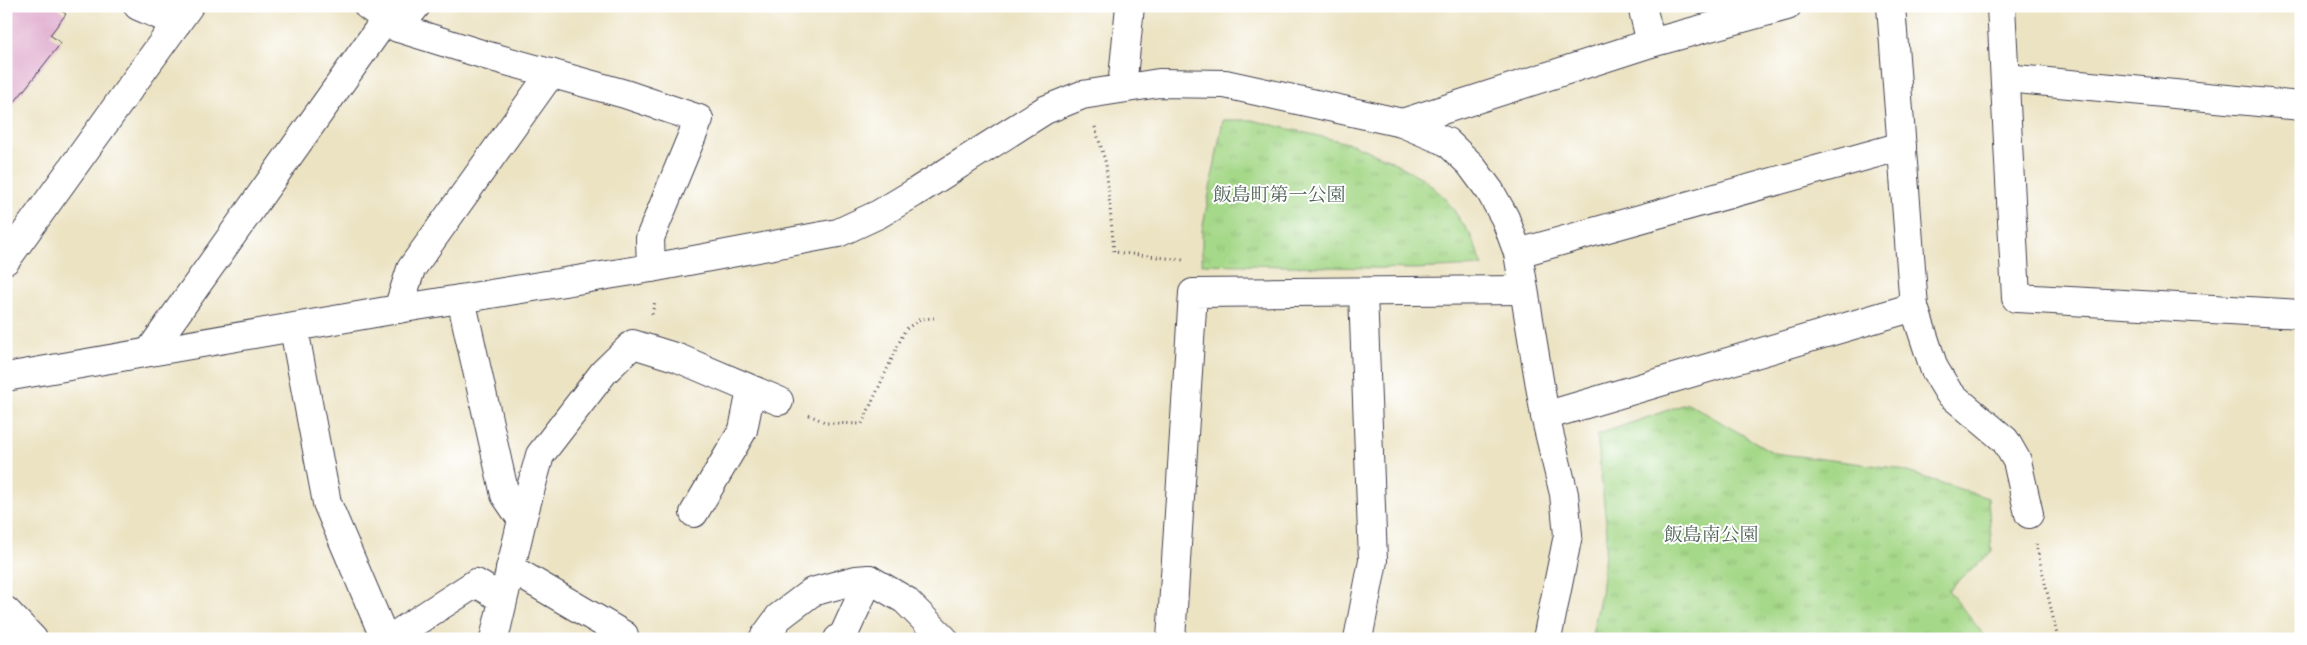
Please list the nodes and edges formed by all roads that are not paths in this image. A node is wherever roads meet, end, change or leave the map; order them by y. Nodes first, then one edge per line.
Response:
1 (138, 6) edge
2 (416, 6) edge
3 (1130, 6) edge
4 (1642, 6) edge
5 (1787, 6) edge
6 (1891, 6) edge
7 (2001, 6) edge
8 (183, 14) edge
9 (384, 18) edge
10 (1651, 43) junction
11 (551, 73) junction
12 (2006, 78) junction
13 (1122, 88) junction
14 (2301, 106) edge
15 (1402, 123) junction
16 (1902, 146) junction
17 (1518, 253) junction
18 (6, 260) edge
19 (651, 268) junction
20 (1523, 290) junction
21 (1363, 292) junction
22 (461, 300) junction
23 (1914, 307) junction
24 (398, 309) junction
25 (2301, 314) edge
26 (294, 329) junction
27 (148, 352) junction
28 (6, 377) edge
29 (751, 390) junction
30 (779, 401) road end
31 (1545, 416) junction
32 (694, 513) dead end
33 (2029, 514) road end
34 (522, 520) junction
35 (510, 568) junction
36 (869, 579) junction
37 (503, 599) junction
38 (6, 611) edge
39 (624, 635) dead end
40 (33, 639) edge
41 (385, 639) edge
42 (389, 639) edge
43 (494, 639) edge
44 (763, 639) edge
45 (838, 639) edge
46 (944, 639) edge
47 (1171, 639) edge
48 (1358, 639) edge
49 (1547, 639) edge

1 - 8 street
2 - 9 street
3 - 13 street
4 - 10 street
5 - 10 street
6 - 16 street
7 - 12 street
8 - 18 street
9 - 11 street
9 - 27 street
10 - 15 street
11 - 19 street
11 - 24 street
12 - 14 street
12 - 25 street
13 - 15 street
13 - 19 street
15 - 17 street
16 - 17 street
16 - 23 street
17 - 20 street
19 - 22 street
20 - 21 street
20 - 31 street
21 - 47 street
21 - 48 street
22 - 24 street
22 - 34 street
23 - 31 street
23 - 33 street
24 - 26 street
26 - 27 street
26 - 41 street
27 - 28 street
29 - 30 street
29 - 32 street
29 - 34 street
31 - 49 street
34 - 35 street
35 - 37 street
35 - 39 street
36 - 44 street
36 - 45 street
36 - 46 street
37 - 42 street
37 - 43 street
38 - 40 street

